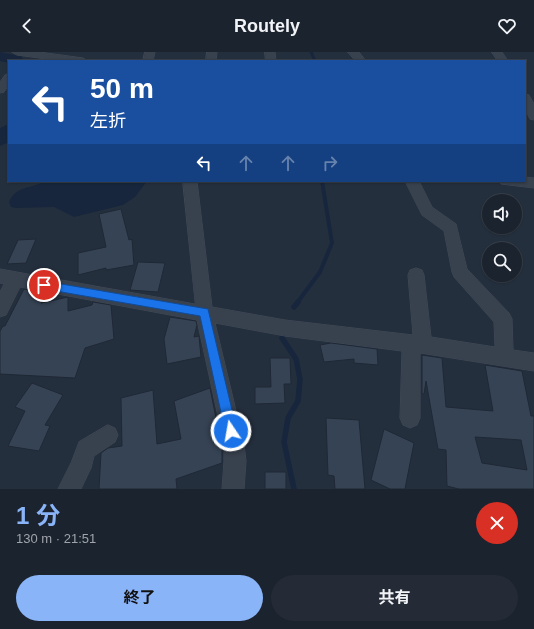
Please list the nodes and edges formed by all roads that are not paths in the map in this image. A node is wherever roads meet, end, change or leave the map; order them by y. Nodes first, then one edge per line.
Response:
1 (353, 52) edge
2 (23, 55) edge
3 (87, 60) edge
4 (361, 60) edge
5 (8, 78) edge
6 (0, 90) edge
7 (526, 99) edge
8 (534, 116) edge
9 (190, 182) edge
10 (412, 182) edge
11 (520, 182) edge
12 (534, 183) edge
13 (416, 275) dead end
14 (7, 278) edge
15 (0, 309) edge
16 (204, 312) junction
17 (417, 344) junction
18 (504, 357) junction
19 (534, 362) edge
20 (410, 418) dead end
21 (108, 435) dead end
22 (69, 489) edge
23 (233, 489) edge

1 - 4 street
2 - 3 street
5 - 6 street
7 - 8 street
9 - 16 street
10 - 18 street
11 - 12 street
13 - 17 street
14 - 15 street
14 - 16 street
16 - 17 street
16 - 23 street
17 - 18 street
17 - 20 street
18 - 19 street
21 - 22 street

